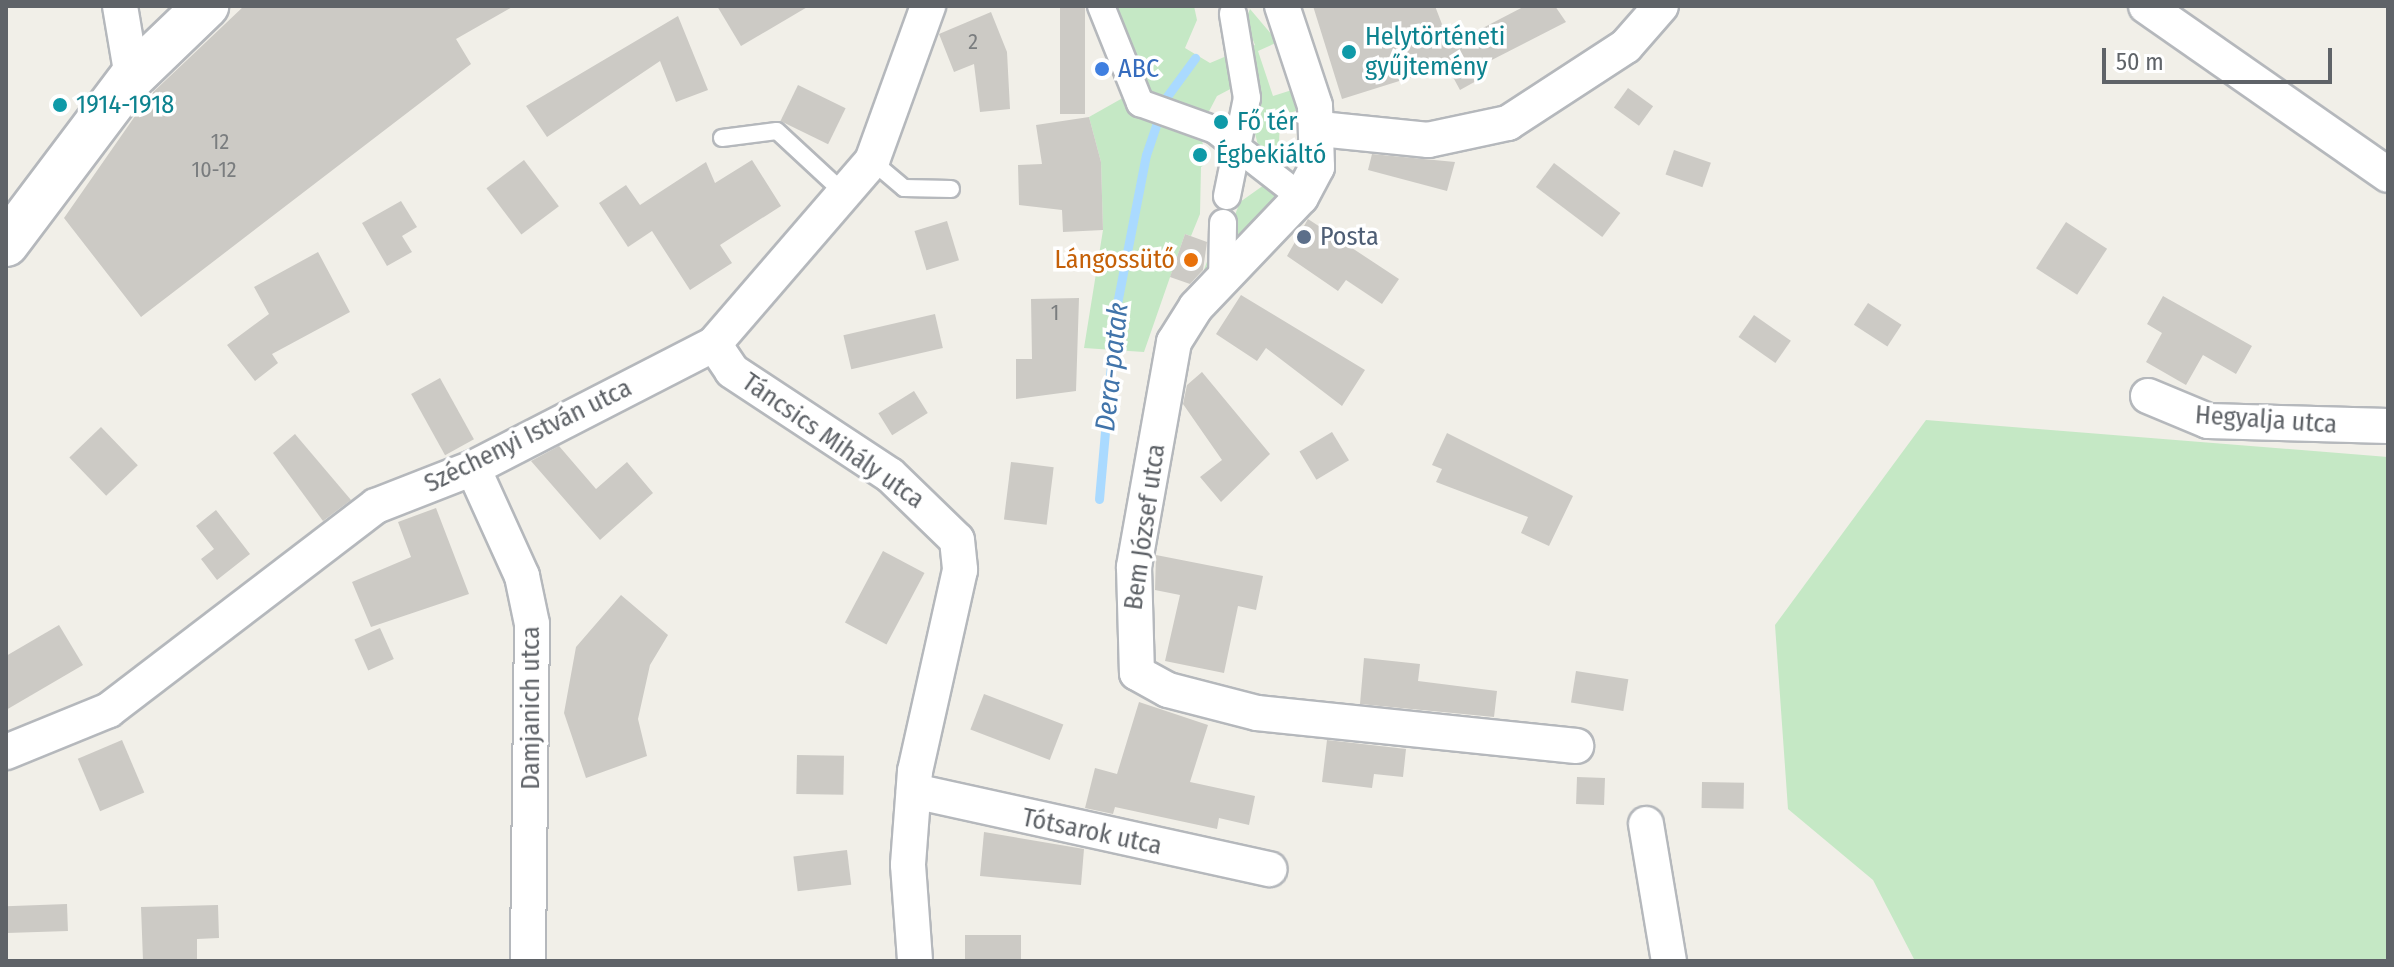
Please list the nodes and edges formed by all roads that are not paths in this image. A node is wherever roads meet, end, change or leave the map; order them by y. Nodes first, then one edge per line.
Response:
1 (120, 6) edge
2 (206, 6) edge
3 (928, 6) edge
4 (1101, 6) edge
5 (1282, 6) edge
6 (1661, 6) edge
7 (2146, 6) edge
8 (1233, 14) dead end
9 (132, 77) junction
10 (1320, 129) junction
11 (722, 138) dead end
12 (1236, 151) junction
13 (872, 161) junction
14 (2388, 175) edge
15 (951, 189) dead end
16 (846, 195) junction
17 (1227, 196) dead end
18 (1301, 197) junction
19 (1223, 223) dead end
20 (6, 244) edge
21 (1222, 283) junction
22 (714, 344) junction
23 (2148, 396) dead end
24 (2388, 426) edge
25 (473, 468) junction
26 (1576, 746) dead end
27 (6, 752) edge
28 (914, 791) junction
29 (1646, 824) dead end
30 (1270, 869) dead end
31 (528, 961) edge
32 (915, 961) edge
33 (1669, 961) edge

1 - 9 street
2 - 9 main road
3 - 13 street, Széchenyi István utca
4 - 12 street
5 - 10 street
6 - 10 street
7 - 14 street
8 - 12 street
9 - 20 main road
10 - 18 street, Bem József utca
11 - 16 lane
12 - 17 street
12 - 18 street
13 - 15 lane
13 - 16 street, Széchenyi István utca
16 - 22 street, Széchenyi István utca
18 - 21 street, Bem József utca
19 - 21 street
21 - 26 street, Bem József utca
22 - 25 street, Széchenyi István utca
22 - 28 street, Táncsics Mihály utca
23 - 24 street, Hegyalja utca
25 - 27 street, Széchenyi István utca
25 - 31 street, Damjanich utca
28 - 30 street, Tótsarok utca
28 - 32 street, Táncsics Mihály utca
29 - 33 street

